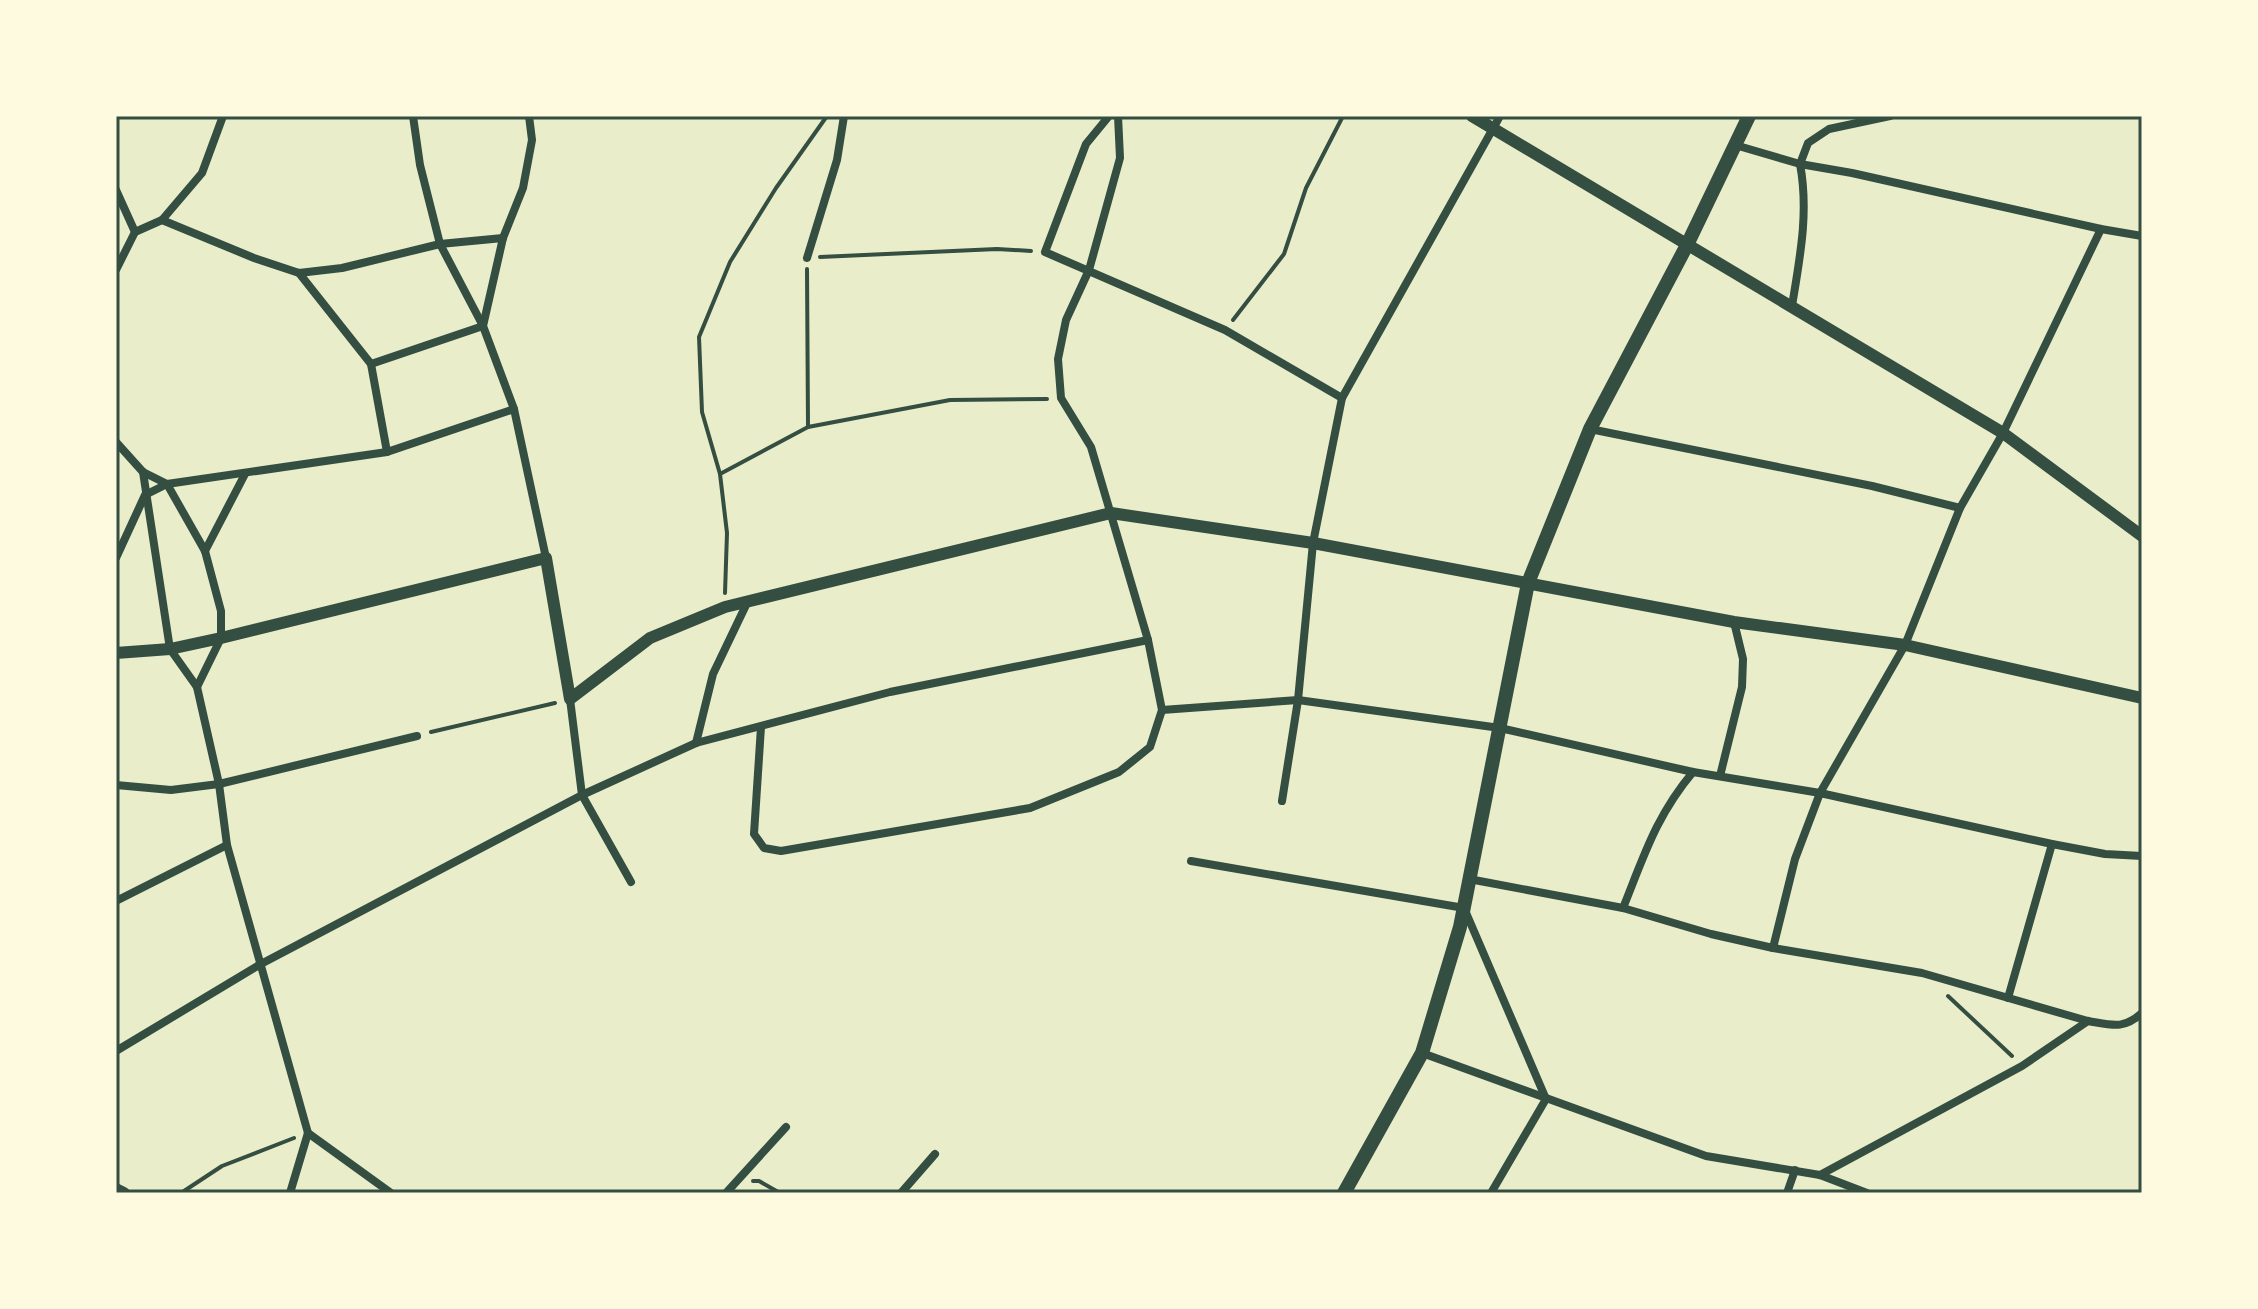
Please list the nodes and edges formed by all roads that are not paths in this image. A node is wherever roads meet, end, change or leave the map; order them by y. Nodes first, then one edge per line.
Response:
1 (223, 116) edge
2 (413, 116) edge
3 (529, 116) edge
4 (844, 116) edge
5 (1109, 116) edge
6 (1118, 116) edge
7 (1472, 116) edge
8 (1500, 116) edge
9 (1749, 116) edge
10 (1890, 116) edge
11 (1492, 128) junction
12 (1735, 145) junction
13 (1800, 164) junction
14 (116, 190) edge
15 (162, 220) junction
16 (2101, 229) junction
17 (135, 232) junction
18 (2142, 236) edge
19 (503, 238) junction
20 (440, 244) junction
21 (1687, 245) junction
22 (807, 258) road end
23 (116, 270) edge
24 (1089, 270) junction
25 (299, 273) junction
26 (1792, 306) junction
27 (483, 326) junction
28 (371, 364) junction
29 (1342, 398) junction
30 (514, 409) junction
31 (1590, 429) junction
32 (2003, 433) junction
33 (116, 442) edge
34 (387, 452) junction
35 (143, 472) junction
36 (245, 474) junction
37 (167, 484) junction
38 (145, 495) junction
39 (1960, 508) junction
40 (1111, 513) junction
41 (2142, 536) edge
42 (1313, 543) junction
43 (205, 551) junction
44 (116, 558) edge
45 (546, 558) junction
46 (1528, 583) junction
47 (747, 603) junction
48 (1734, 622) junction
49 (221, 638) junction
50 (1148, 640) junction
51 (1905, 645) junction
52 (170, 649) junction
53 (116, 653) edge
54 (197, 687) junction
55 (2142, 698) edge
56 (570, 699) junction
57 (1298, 700) junction
58 (1162, 710) junction
59 (761, 727) junction
60 (1500, 728) junction
61 (417, 736) road end
62 (696, 743) junction
63 (1693, 772) junction
64 (1720, 776) junction
65 (219, 784) junction
66 (116, 785) edge
67 (1820, 793) junction
68 (582, 795) junction
69 (1282, 801) dead end
70 (2052, 844) junction
71 (227, 845) junction
72 (2142, 856) edge
73 (1191, 861) dead end
74 (1469, 879) junction
75 (631, 882) dead end
76 (116, 901) edge
77 (1464, 908) junction
78 (1623, 908) junction
79 (1773, 948) junction
80 (259, 965) junction
81 (2008, 998) junction
82 (2142, 1013) edge
83 (2088, 1021) junction
84 (116, 1051) edge
85 (1422, 1053) junction
86 (1546, 1099) junction
87 (786, 1127) dead end
88 (308, 1133) junction
89 (935, 1154) dead end
90 (1795, 1170) junction
91 (1820, 1175) junction
92 (116, 1189) edge
93 (124, 1193) edge
94 (290, 1193) edge
95 (391, 1193) edge
96 (726, 1193) edge
97 (901, 1193) edge
98 (1344, 1193) edge
99 (1491, 1193) edge
100 (1787, 1193) edge
101 (1867, 1193) edge

1 - 15 street
2 - 20 street
3 - 19 street
4 - 22 street
5 - 24 street
6 - 24 street
7 - 11 street
8 - 11 street
9 - 12 main road
10 - 13 street
11 - 21 street
11 - 29 street
12 - 13 street
12 - 21 main road
13 - 16 street
13 - 26 street
14 - 17 street
15 - 17 street
15 - 25 street
16 - 18 street
16 - 32 street
17 - 23 street
19 - 20 street
19 - 27 street
20 - 25 street
20 - 27 street
21 - 26 street
21 - 31 main road
24 - 29 street
24 - 40 street
25 - 28 street
26 - 32 street
27 - 28 street
27 - 30 street
28 - 34 street
29 - 42 street
30 - 34 street
30 - 45 street
31 - 39 street
31 - 46 main road
32 - 39 street
32 - 41 street
33 - 35 street
34 - 36 street
35 - 37 street
35 - 38 street
36 - 37 street
36 - 43 street
37 - 38 street
37 - 43 street
38 - 44 street
38 - 52 street
39 - 51 street
40 - 42 street
40 - 47 street
40 - 50 street
42 - 46 street
42 - 57 street
43 - 49 street
45 - 49 street
45 - 56 street
46 - 48 street
46 - 60 main road
47 - 56 street
47 - 62 street
48 - 51 street
48 - 64 street
49 - 52 street
49 - 54 street
50 - 58 street
50 - 59 street
51 - 55 street
51 - 67 street
52 - 53 street
52 - 54 street
54 - 65 street
56 - 68 street
57 - 58 street
57 - 60 street
57 - 69 street
58 - 59 street
59 - 62 street
60 - 63 street
60 - 74 main road
61 - 65 street
62 - 68 street
63 - 64 street
63 - 78 street
64 - 67 street
65 - 66 street
65 - 71 street
67 - 70 street
67 - 79 street
68 - 75 street
68 - 80 street
70 - 72 street
70 - 81 street
71 - 76 street
71 - 80 street
73 - 77 street
74 - 77 main road
74 - 78 street
77 - 85 main road
77 - 86 street
78 - 79 street
79 - 81 street
80 - 84 street
80 - 88 street
81 - 83 street
82 - 83 street
83 - 91 street
85 - 86 street
85 - 98 main road
86 - 90 street
86 - 99 street
87 - 96 street
88 - 94 street
88 - 95 street
89 - 97 street
90 - 91 street
90 - 100 street
91 - 101 street
92 - 93 street

